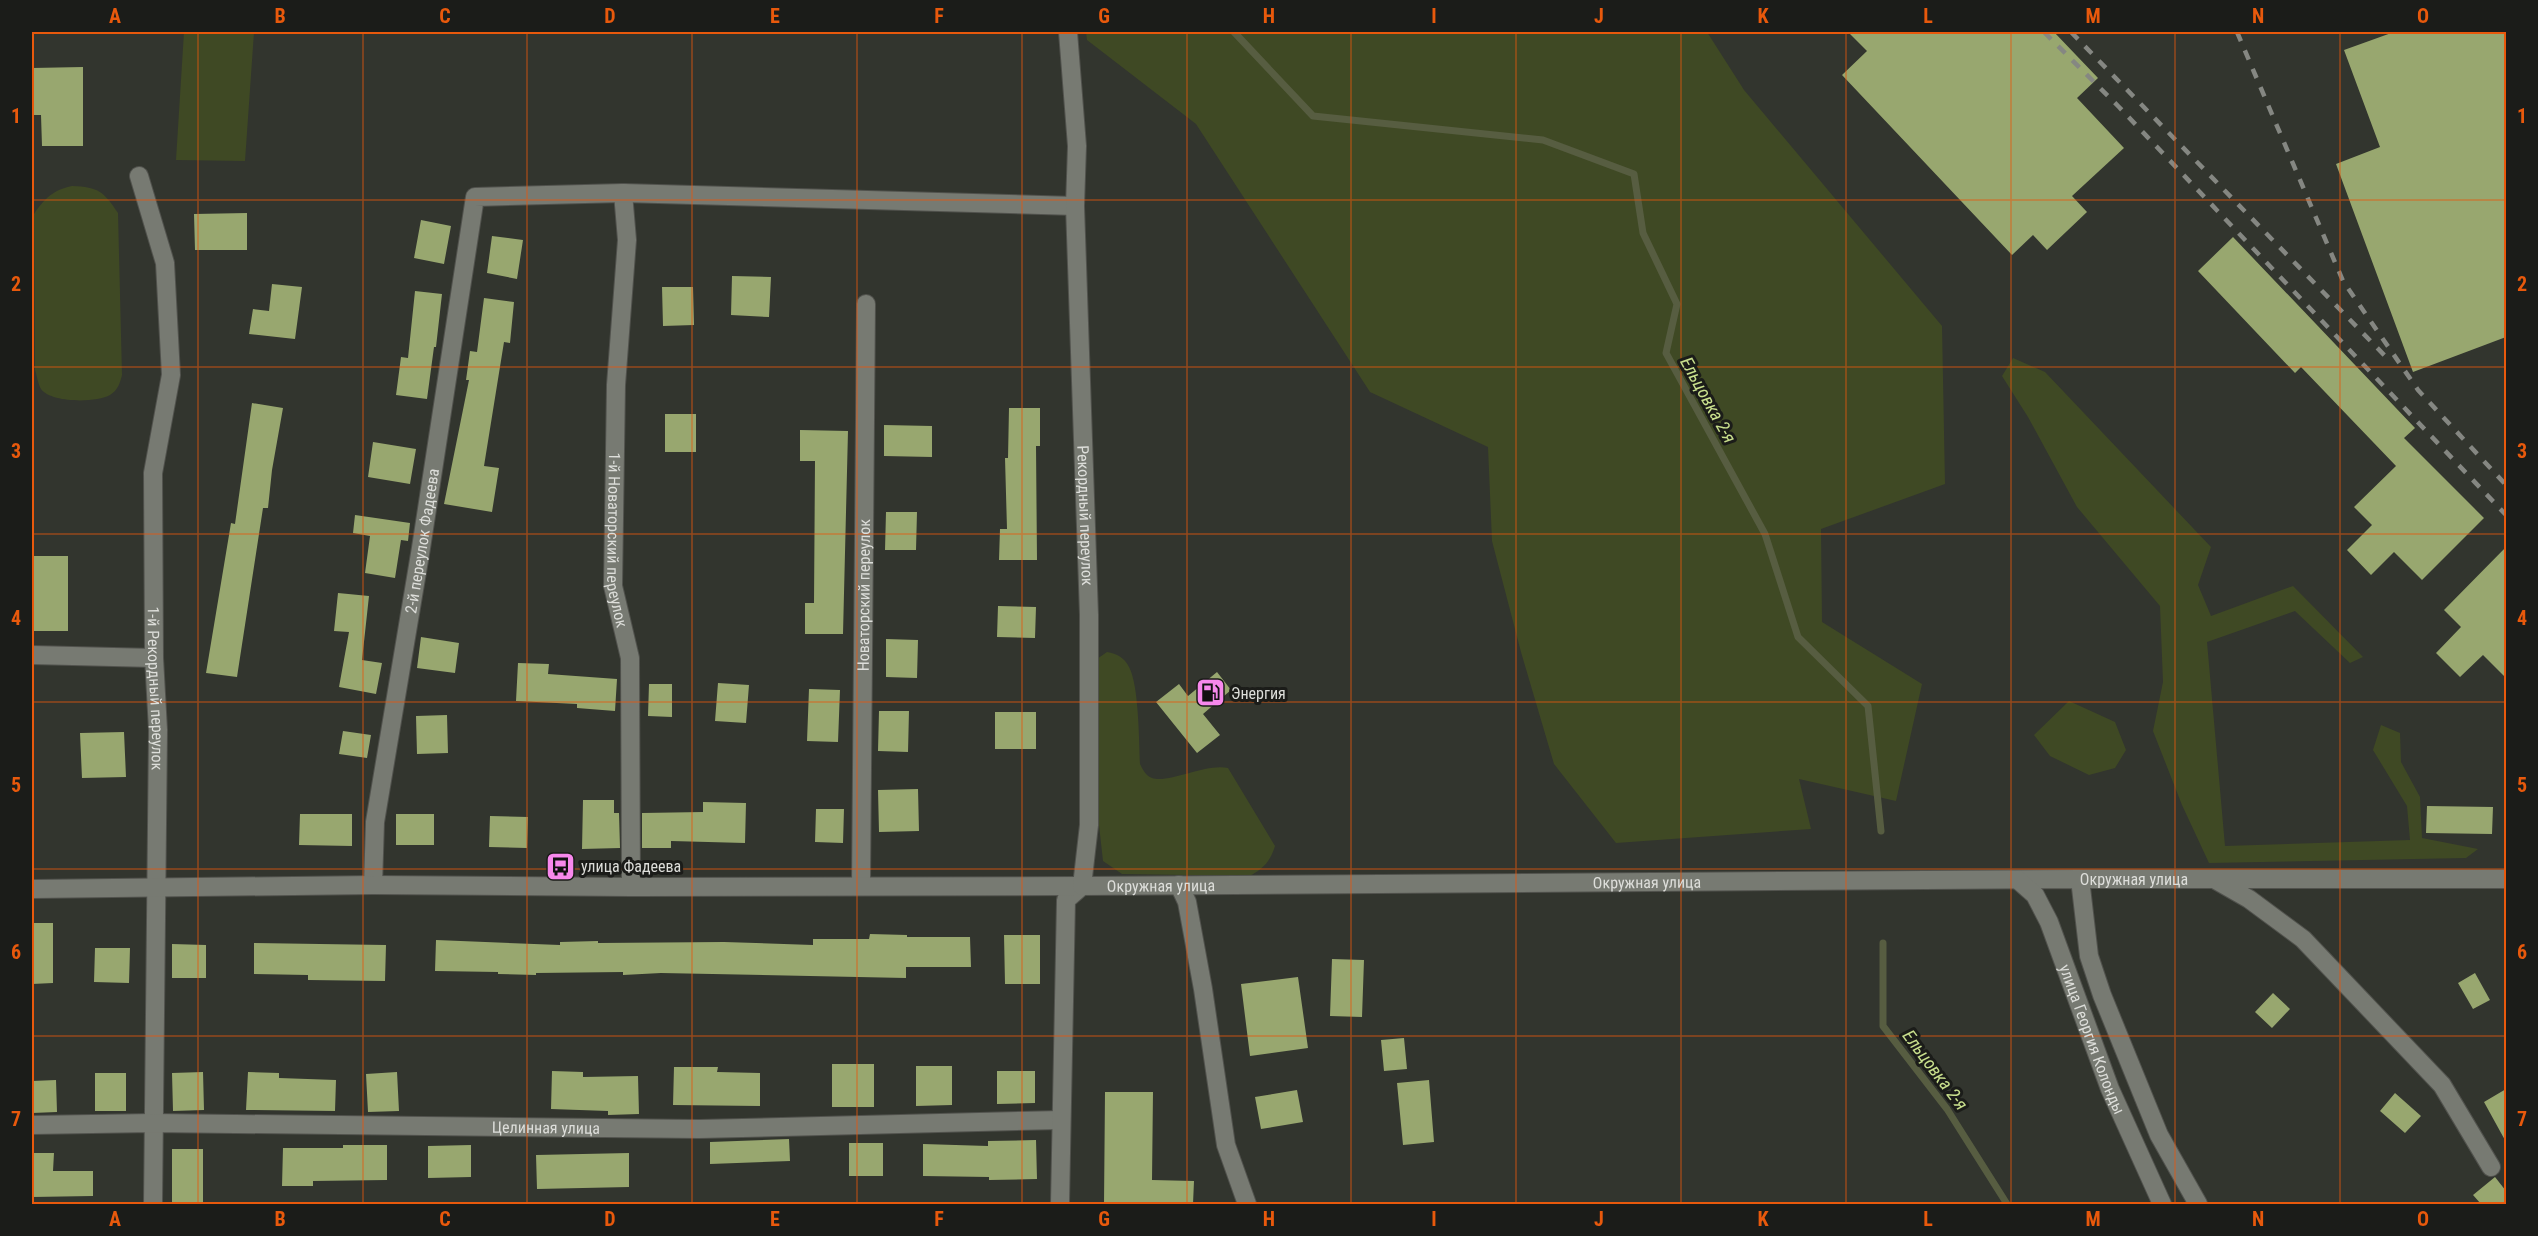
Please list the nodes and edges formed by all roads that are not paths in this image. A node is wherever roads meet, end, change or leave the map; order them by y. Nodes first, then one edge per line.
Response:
1 (1068, 32) edge
2 (139, 176) dead end
3 (623, 193) junction
4 (1076, 206) junction
5 (866, 304) dead end
6 (32, 655) edge
7 (153, 658) junction
8 (2080, 879) junction
9 (2214, 879) junction
10 (2506, 879) edge
11 (2018, 880) junction
12 (373, 885) junction
13 (1179, 885) junction
14 (861, 886) junction
15 (1082, 886) junction
16 (631, 887) junction
17 (157, 888) junction
18 (32, 889) edge
19 (1061, 1120) junction
20 (152, 1123) junction
21 (32, 1125) edge
22 (2491, 1167) dead end
23 (153, 1204) edge
24 (1060, 1204) edge
25 (1247, 1204) edge
26 (2162, 1204) edge
27 (2198, 1204) edge

1 - 4 street, Рекордный переулок
2 - 7 street, 1-й Рекордный переулок
3 - 4 street
3 - 12 street, 2-й переулок Фадеева
3 - 16 street, 1-й Новаторский переулок
4 - 15 street, Рекордный переулок
5 - 14 street, Новаторский переулок
6 - 7 street
7 - 17 street, 1-й Рекордный переулок
8 - 9 street, Окружная улица
8 - 11 street, Окружная улица
8 - 27 street, улица Георгия Колонды
9 - 10 street, Окружная улица
9 - 22 street, Окружная улица
11 - 13 street, Окружная улица
11 - 26 street, улица Георгия Колонды
12 - 16 street
12 - 17 street
13 - 15 street, Окружная улица
13 - 25 street
14 - 15 street
14 - 16 street
15 - 19 street
17 - 18 street
17 - 20 street, 1-й Рекордный переулок
19 - 20 street, Целинная улица
19 - 24 street
20 - 21 street, Целинная улица
20 - 23 street, 1-й Рекордный переулок

